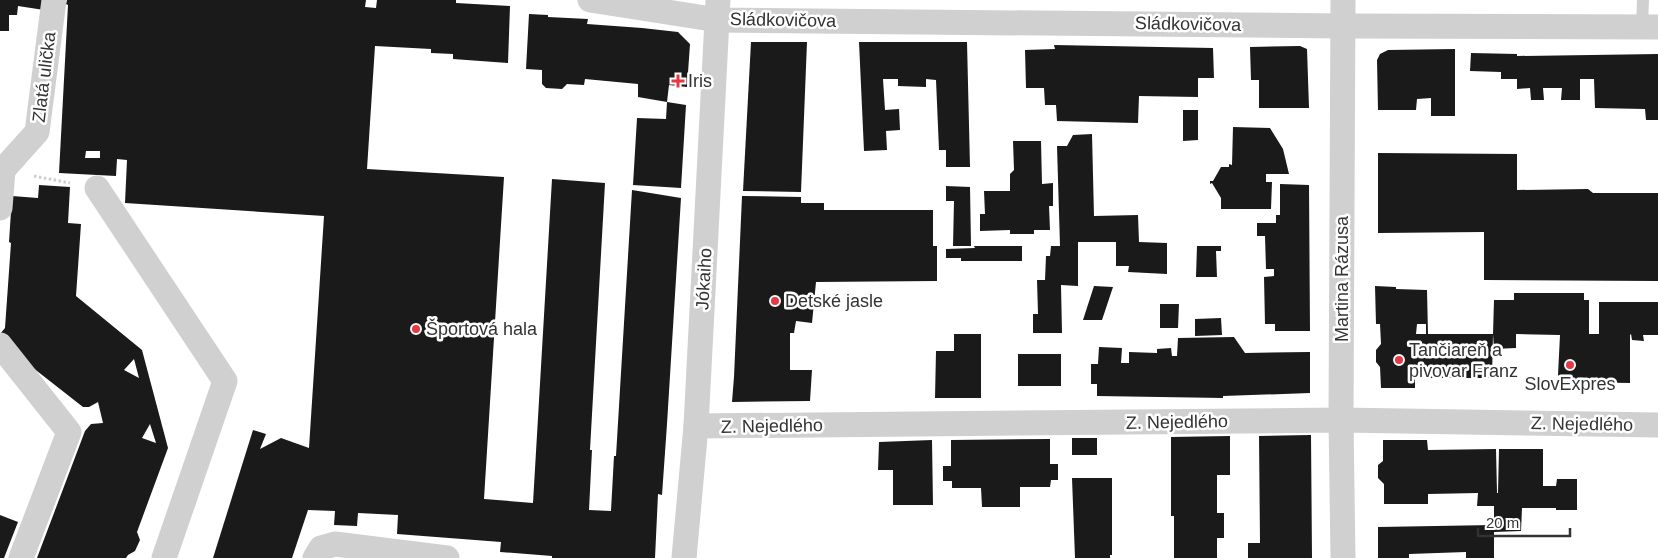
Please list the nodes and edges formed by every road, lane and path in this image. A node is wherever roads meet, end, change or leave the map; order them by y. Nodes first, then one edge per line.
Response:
1 (54, 0) edge
2 (590, 0) edge
3 (1343, 0) edge
4 (1643, 0) edge
5 (718, 10) edge
6 (1343, 26) junction
7 (1650, 27) edge
8 (1, 171) edge
9 (97, 188) joint
10 (0, 208) edge
11 (0, 345) edge
12 (1341, 420) junction
13 (1658, 425) edge
14 (696, 426) junction
15 (21, 558) edge
16 (164, 558) edge
17 (315, 558) edge
18 (446, 558) edge
19 (684, 558) edge
20 (1343, 558) edge

1 - 8 street, Zlatá ulička
2 - 5 street, Sládkovičova
3 - 6 street, Martina Rázusa
4 - 7 lane
5 - 6 street, Sládkovičova
5 - 14 street, Jókaiho
6 - 7 street, Sládkovičova
6 - 12 street, Martina Rázusa
8 - 9 path
8 - 10 street
9 - 16 street
11 - 15 street
12 - 13 street, Z. Nejedlého
12 - 14 street, Z. Nejedlého
12 - 20 street, Martina Rázusa
14 - 19 street, Jókaiho
17 - 18 street

